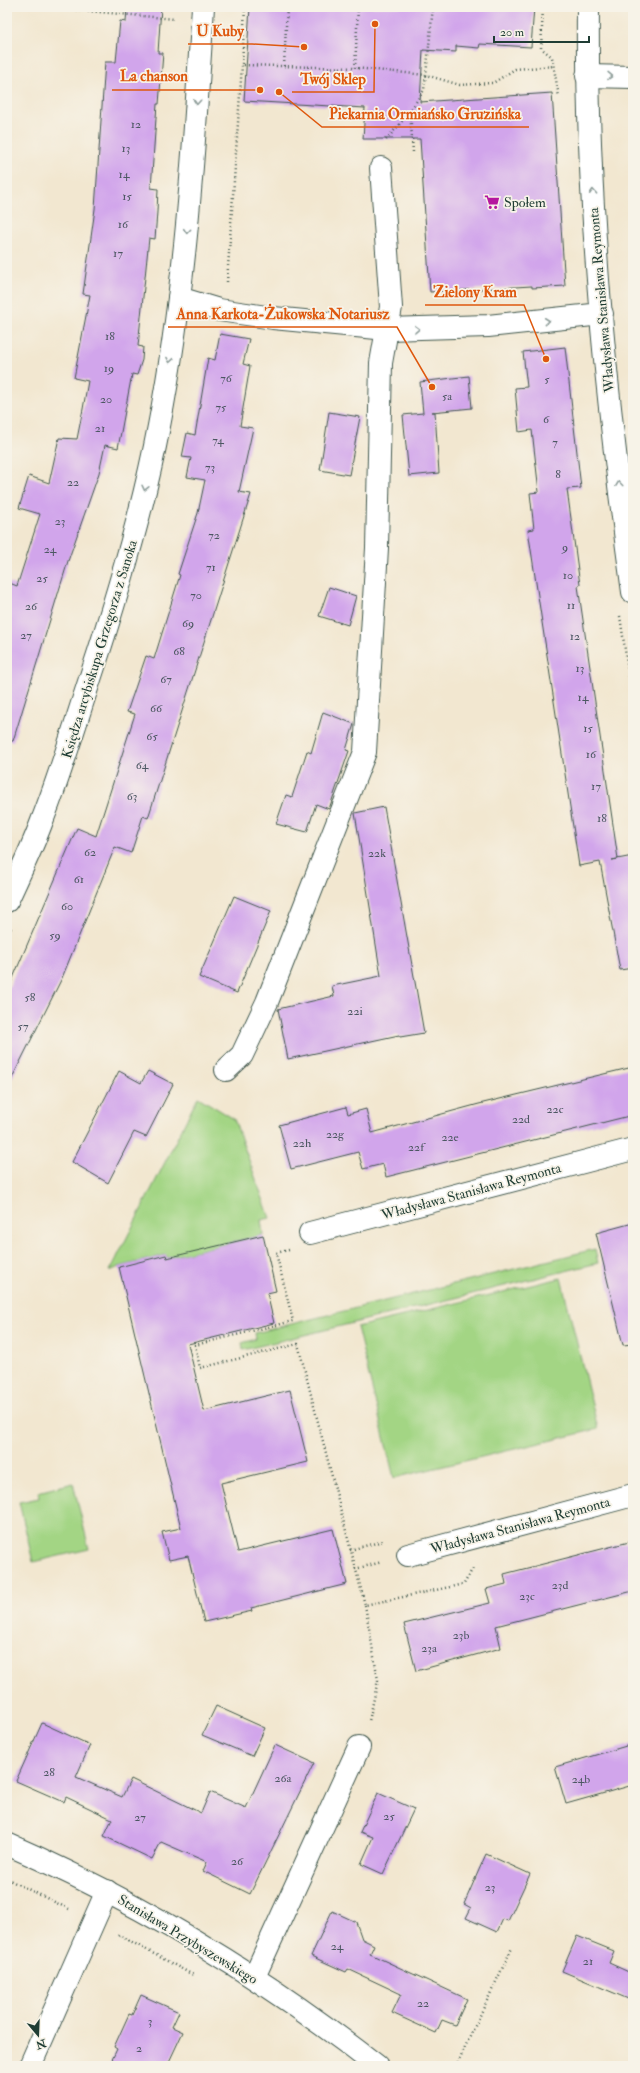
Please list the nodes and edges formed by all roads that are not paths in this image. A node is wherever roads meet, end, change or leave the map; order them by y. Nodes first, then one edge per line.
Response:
1 (203, 7) edge
2 (588, 7) edge
3 (587, 76) junction
4 (633, 77) edge
5 (381, 168) dead end
6 (179, 298) junction
7 (602, 314) junction
8 (387, 329) junction
9 (633, 592) edge
10 (7, 901) edge
11 (226, 1070) dead end
12 (633, 1149) edge
13 (303, 1241) road end
14 (633, 1495) edge
15 (408, 1555) dead end
16 (359, 1747) road end
17 (7, 1844) edge
18 (107, 1891) junction
19 (254, 1977) junction
20 (30, 2066) edge
21 (377, 2066) edge

1 -> 6 street, Księdza arcybiskupa Grzegorza z Sanoka
2 - 3 street, Władysława Stanisława Reymonta
3 -> 4 street
7 -> 3 street, Władysława Stanisława Reymonta
5 - 8 street
6 - 8 street
6 -> 10 street, Księdza arcybiskupa Grzegorza z Sanoka
8 -> 7 street
9 -> 7 street, Władysława Stanisława Reymonta
8 - 11 street
12 - 13 street, Władysława Stanisława Reymonta
14 - 15 street, Władysława Stanisława Reymonta
16 - 19 street
17 - 18 street, Stanisława Przybyszewskiego
18 - 19 street, Stanisława Przybyszewskiego
18 - 20 street
19 - 21 street, Stanisława Przybyszewskiego

